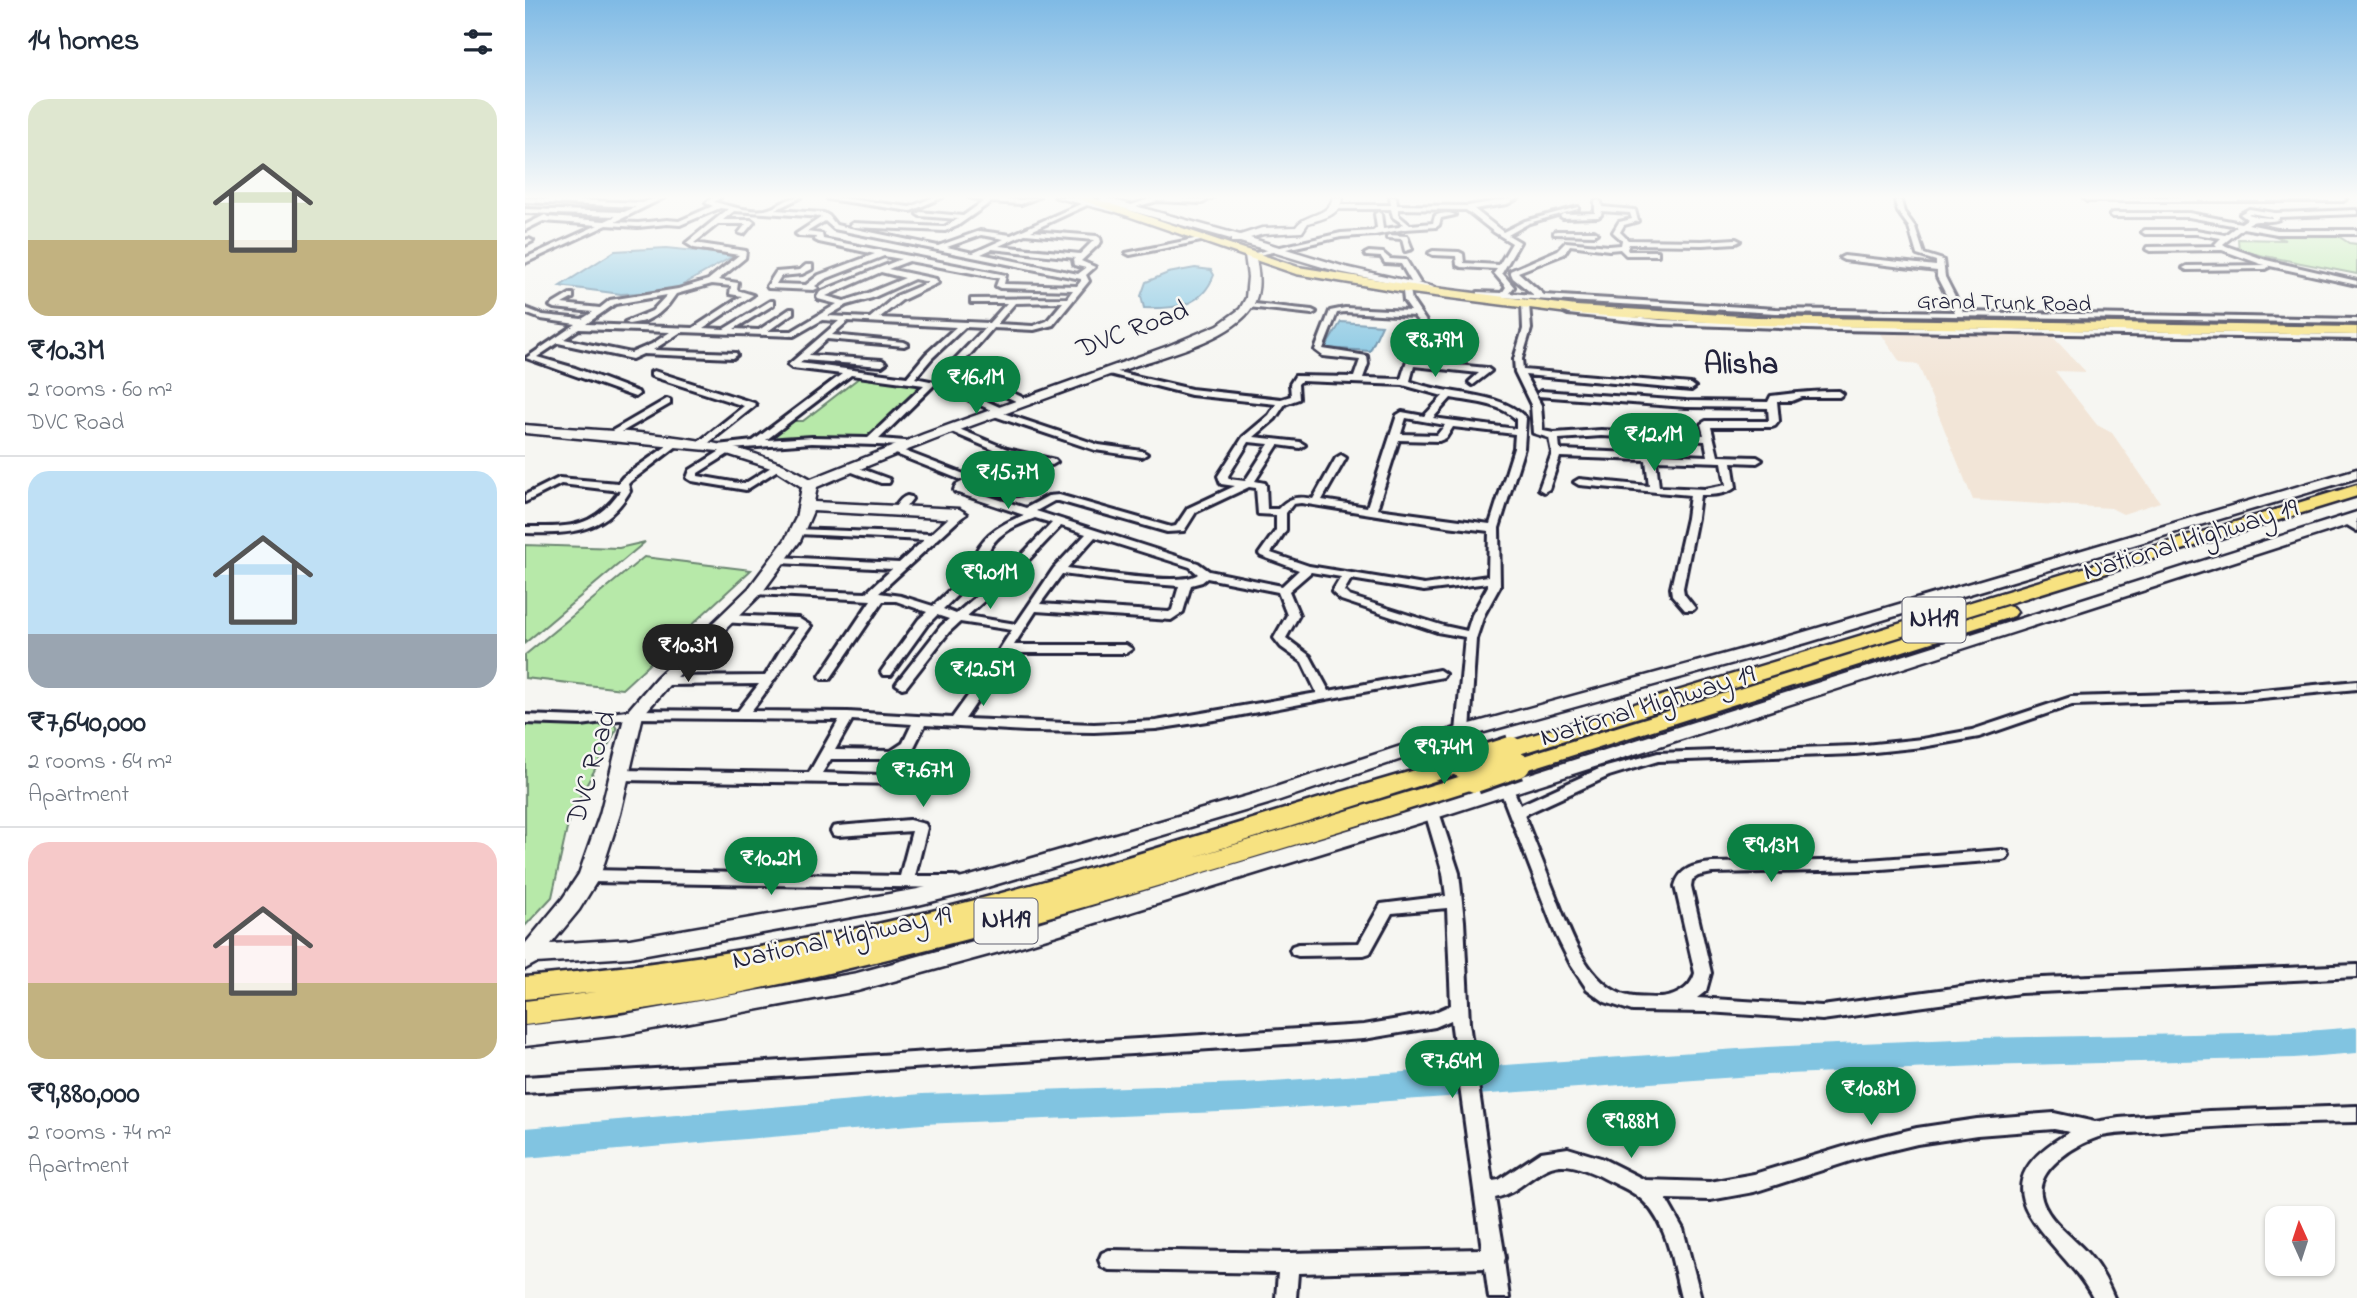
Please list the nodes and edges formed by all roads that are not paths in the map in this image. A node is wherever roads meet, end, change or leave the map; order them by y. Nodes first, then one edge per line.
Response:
1 (739, 258) edge
2 (873, 258) edge
3 (900, 258) edge
4 (911, 258) edge
5 (987, 258) edge
6 (1081, 258) edge
7 (1259, 258) edge
8 (1274, 258) edge
9 (1285, 258) edge
10 (1385, 258) edge
11 (1460, 258) edge
12 (1505, 258) edge
13 (1547, 258) edge
14 (1844, 258) dead end
15 (1933, 258) edge
16 (2246, 258) edge
17 (907, 259) junction
18 (2282, 266) junction
19 (809, 267) dead end
20 (1502, 267) junction
21 (2187, 268) dead end
22 (1939, 269) junction
23 (881, 270) junction
24 (840, 271) junction
25 (867, 276) junction
26 (1080, 276) junction
27 (913, 277) junction
28 (818, 279) junction
29 (775, 280) junction
30 (711, 282) junction
31 (851, 283) junction
32 (2357, 283) edge
33 (1414, 286) junction
34 (809, 287) junction
35 (1079, 288) junction
36 (835, 289) junction
37 (882, 291) junction
38 (673, 292) junction
39 (1481, 294) junction
40 (570, 296) dead end
41 (1541, 297) junction
42 (1013, 300) junction
43 (1068, 300) junction
44 (974, 301) dead end
45 (1515, 301) junction
46 (770, 303) dead end
47 (844, 303) junction
48 (1248, 305) junction
49 (525, 310) edge
50 (601, 310) junction
51 (790, 310) dead end
52 (1312, 312) dead end
53 (1418, 314) junction
54 (1960, 314) junction
55 (820, 318) junction
56 (846, 319) junction
57 (871, 321) junction
58 (2357, 321) edge
59 (580, 324) junction
60 (962, 326) junction
61 (607, 327) junction
62 (993, 327) junction
63 (680, 329) junction
64 (2357, 329) edge
65 (695, 330) junction
66 (725, 331) junction
67 (760, 333) junction
68 (827, 337) junction
69 (2357, 337) edge
70 (556, 340) junction
71 (904, 344) dead end
72 (644, 352) junction
73 (733, 355) dead end
74 (801, 357) junction
75 (527, 359) edge
76 (882, 363) dead end
77 (1412, 363) junction
78 (1108, 371) junction
79 (850, 372) junction
80 (1519, 372) junction
81 (1535, 373) junction
82 (654, 374) dead end
83 (908, 381) junction
84 (1357, 381) junction
85 (1405, 382) junction
86 (1473, 382) dead end
87 (931, 383) junction
88 (942, 383) junction
89 (1691, 387) dead end
90 (635, 394) dead end
91 (964, 394) dead end
92 (1541, 394) junction
93 (1839, 394) dead end
94 (1448, 396) junction
95 (667, 402) dead end
96 (1025, 402) junction
97 (1282, 402) junction
98 (1536, 405) junction
99 (1772, 405) junction
100 (997, 412) junction
101 (1428, 417) junction
102 (1451, 423) junction
103 (525, 429) edge
104 (952, 429) junction
105 (1521, 432) junction
106 (610, 435) junction
107 (1554, 436) junction
108 (1394, 437) junction
109 (1708, 438) junction
110 (1246, 439) junction
111 (871, 441) junction
112 (757, 442) junction
113 (1275, 442) junction
114 (674, 444) junction
115 (1300, 445) dead end
116 (699, 446) junction
117 (901, 447) junction
118 (723, 449) junction
119 (1557, 453) junction
120 (1142, 454) dead end
121 (1651, 457) junction
122 (1341, 458) dead end
123 (1714, 459) junction
124 (1727, 459) junction
125 (1757, 460) dead end
126 (1052, 462) dead end
127 (779, 466) junction
128 (851, 468) junction
129 (2357, 473) edge
130 (885, 481) dead end
131 (973, 481) junction
132 (1579, 482) dead end
133 (1041, 483) dead end
134 (1249, 483) junction
135 (810, 485) junction
136 (623, 486) junction
137 (1544, 489) dead end
138 (1654, 489) junction
139 (2357, 490) edge
140 (1695, 492) junction
141 (525, 499) edge
142 (1317, 502) junction
143 (807, 506) junction
144 (1371, 511) junction
145 (1030, 513) junction
146 (1281, 513) junction
147 (960, 514) joint
148 (2354, 517) edge
149 (1058, 523) junction
150 (1494, 528) junction
151 (525, 530) edge
152 (797, 531) junction
153 (1093, 533) junction
154 (935, 537) junction
155 (779, 559) junction
156 (899, 566) junction
157 (1058, 569) junction
158 (1307, 569) junction
159 (1205, 574) junction
160 (1347, 576) junction
161 (1495, 579) junction
162 (1186, 583) junction
163 (755, 590) junction
164 (1283, 590) junction
165 (875, 596) junction
166 (1034, 607) junction
167 (1689, 608) dead end
168 (935, 609) junction
169 (957, 618) junction
170 (727, 619) junction
171 (1020, 628) junction
172 (1471, 635) junction
173 (1008, 649) junction
174 (1126, 649) dead end
175 (887, 672) dead end
176 (1439, 674) dead end
177 (826, 676) dead end
178 (769, 680) junction
179 (663, 681) junction
180 (902, 684) dead end
181 (2357, 685) edge
182 (1324, 694) junction
183 (634, 714) junction
184 (742, 714) junction
185 (848, 716) junction
186 (525, 719) edge
187 (920, 721) junction
188 (955, 723) junction
189 (1463, 732) junction
190 (826, 754) junction
191 (1512, 767) junction
192 (620, 775) junction
193 (812, 779) junction
194 (906, 779) dead end
195 (1431, 812) junction
196 (1518, 812) junction
197 (838, 831) dead end
198 (2002, 855) dead end
199 (589, 876) junction
200 (906, 881) junction
201 (954, 882) dead end
202 (1454, 901) junction
203 (1299, 950) dead end
204 (2357, 971) edge
205 (526, 977) edge
206 (1663, 1004) junction
207 (1459, 1016) junction
208 (525, 1036) edge
209 (525, 1085) edge
210 (2357, 1114) edge
211 (2096, 1130) junction
212 (1482, 1171) joint
213 (1643, 1189) junction
214 (1485, 1191) junction
215 (1495, 1258) junction
216 (1109, 1260) dead end
217 (1289, 1264) junction
218 (1286, 1298) edge
219 (1499, 1298) edge
220 (1691, 1298) edge
221 (2104, 1298) edge

1 - 30 street
2 - 24 street
3 - 17 street
4 - 17 street
5 - 26 street
6 - 26 street
7 - 48 main road
8 - 33 highway, Grand Trunk Road
9 - 33 main road
10 - 33 street
11 - 20 street
12 - 20 street
13 - 41 street
14 - 22 street
15 - 22 street
16 - 18 street
17 - 23 street
17 - 35 street
18 - 21 street
18 - 32 street
19 - 29 street
20 - 45 street
22 - 54 street
23 - 25 street
23 - 27 street
24 - 25 street
24 - 28 street
25 - 31 street
26 - 35 street
27 - 37 street
27 - 57 street
28 - 29 street
28 - 34 street
29 - 34 street
30 - 38 street
30 - 65 street
31 - 36 street
31 - 37 street
33 - 39 highway, Grand Trunk Road
33 - 45 highway, Grand Trunk Road
33 - 53 street
34 - 36 street
35 - 43 street
36 - 47 street
37 - 47 street
38 - 50 street
38 - 61 street
39 - 45 street
39 - 64 highway, Grand Trunk Road
40 - 50 street
41 - 45 street
41 - 54 street
42 - 43 street
42 - 44 street
42 - 62 street
43 - 62 street
45 - 64 highway, Grand Trunk Road
45 - 69 street
45 - 80 street
46 - 66 street
47 - 55 street
48 - 52 street
48 - 78 main road, DVC Road
49 - 59 street
50 - 59 street
51 - 67 street
53 - 77 street
53 - 84 street
54 - 58 street
55 - 56 street
55 - 67 street
56 - 57 street
56 - 68 street
57 - 60 street
59 - 61 street
59 - 70 street
60 - 62 street
60 - 83 street
61 - 63 street
62 - 88 street
63 - 65 street
63 - 72 street
65 - 66 street
66 - 67 street
68 - 71 street
68 - 74 street
70 - 72 street
70 - 75 street
72 - 73 street
74 - 76 street
74 - 79 street
75 - 90 street
77 - 85 street
77 - 86 street
78 - 96 main road, DVC Road
78 - 97 street
79 - 83 street
79 - 112 street
80 - 81 street
80 - 98 street
81 - 89 street
81 - 92 street
82 - 116 street
83 - 87 street
84 - 85 street
84 - 97 street
85 - 94 street
87 - 88 street
87 - 111 street
88 - 96 street
91 - 100 street
92 - 98 street
92 - 99 street
93 - 99 street
94 - 101 street
94 - 105 street
95 - 106 street
96 - 100 main road, DVC Road
97 - 110 street
98 - 107 street
99 - 109 street
100 - 104 main road, DVC Road
100 - 120 street
101 - 102 street
101 - 108 street
102 - 105 street
102 - 108 street
103 - 106 main road
104 - 117 main road, DVC Road
104 - 126 street
105 - 150 street
106 - 114 main road
107 - 109 street
107 - 119 street
108 - 144 street
109 - 123 street
110 - 113 street
110 - 134 street
111 - 112 street
111 - 117 street
112 - 118 street
113 - 115 street
113 - 134 street
114 - 116 main road
114 - 136 street
116 - 118 main road
117 - 128 main road, DVC Road
117 - 131 street
118 - 127 main road
118 - 127 street
119 - 121 street
119 - 137 street
121 - 123 street
121 - 138 street
122 - 142 street
123 - 124 street
124 - 125 street
124 - 140 street
127 - 135 main road
128 - 130 street
128 - 135 main road, DVC Road
129 - 189 main road
131 - 133 street
131 - 145 street
132 - 138 street
134 - 145 street
134 - 146 street
135 - 143 main road, DVC Road
136 - 141 street
136 - 151 street
138 - 140 street
139 - 191 highway, National Highway 19 / NH19
140 - 167 street
142 - 144 street
142 - 146 street
143 - 147 main road
143 - 152 main road, DVC Road
144 - 150 street
145 - 149 street
145 - 168 street
146 - 158 street
147 - 154 street
148 - 191 highway, NH19
149 - 153 street
149 - 169 street
150 - 161 street
152 - 154 street
152 - 155 main road, DVC Road
153 - 157 street
153 - 159 street
154 - 156 street
155 - 156 street
155 - 163 main road, DVC Road
156 - 165 street
157 - 162 street
157 - 166 street
158 - 160 street
158 - 164 street
159 - 162 street
159 - 164 street
160 - 161 street
160 - 172 street
161 - 172 street
162 - 166 street
163 - 165 street
163 - 170 main road, DVC Road
164 - 182 street
165 - 168 street
165 - 177 street
166 - 171 street
168 - 169 street
168 - 175 street
169 - 171 street
169 - 180 street
170 - 178 street
170 - 179 main road, DVC Road
171 - 173 street
172 - 189 street
173 - 174 street
173 - 188 street
176 - 182 street
178 - 179 street
178 - 184 street
179 - 183 main road, DVC Road
181 - 196 street
182 - 188 street
183 - 184 street
183 - 186 street
183 - 192 main road, DVC Road
184 - 185 street
185 - 187 street
185 - 190 street
187 - 188 street
187 - 190 street
189 - 191 street
189 - 205 main road
190 - 193 street
191 - 195 main road
191 - 196 street
191 - 205 highway, NH19, bridge
192 - 193 street
192 - 199 main road, DVC Road
193 - 194 street
195 - 202 street
195 - 208 main road
196 - 206 street
197 - 200 street
198 - 206 street
199 - 200 street
199 - 205 main road, DVC Road
200 - 201 street
202 - 203 street
202 - 207 street
204 - 206 street
207 - 209 street
207 - 212 street
210 - 211 street
211 - 213 street
211 - 221 street
212 - 214 street
213 - 214 street
213 - 220 street
214 - 215 street
215 - 217 street
215 - 219 street
216 - 217 street
217 - 218 street

